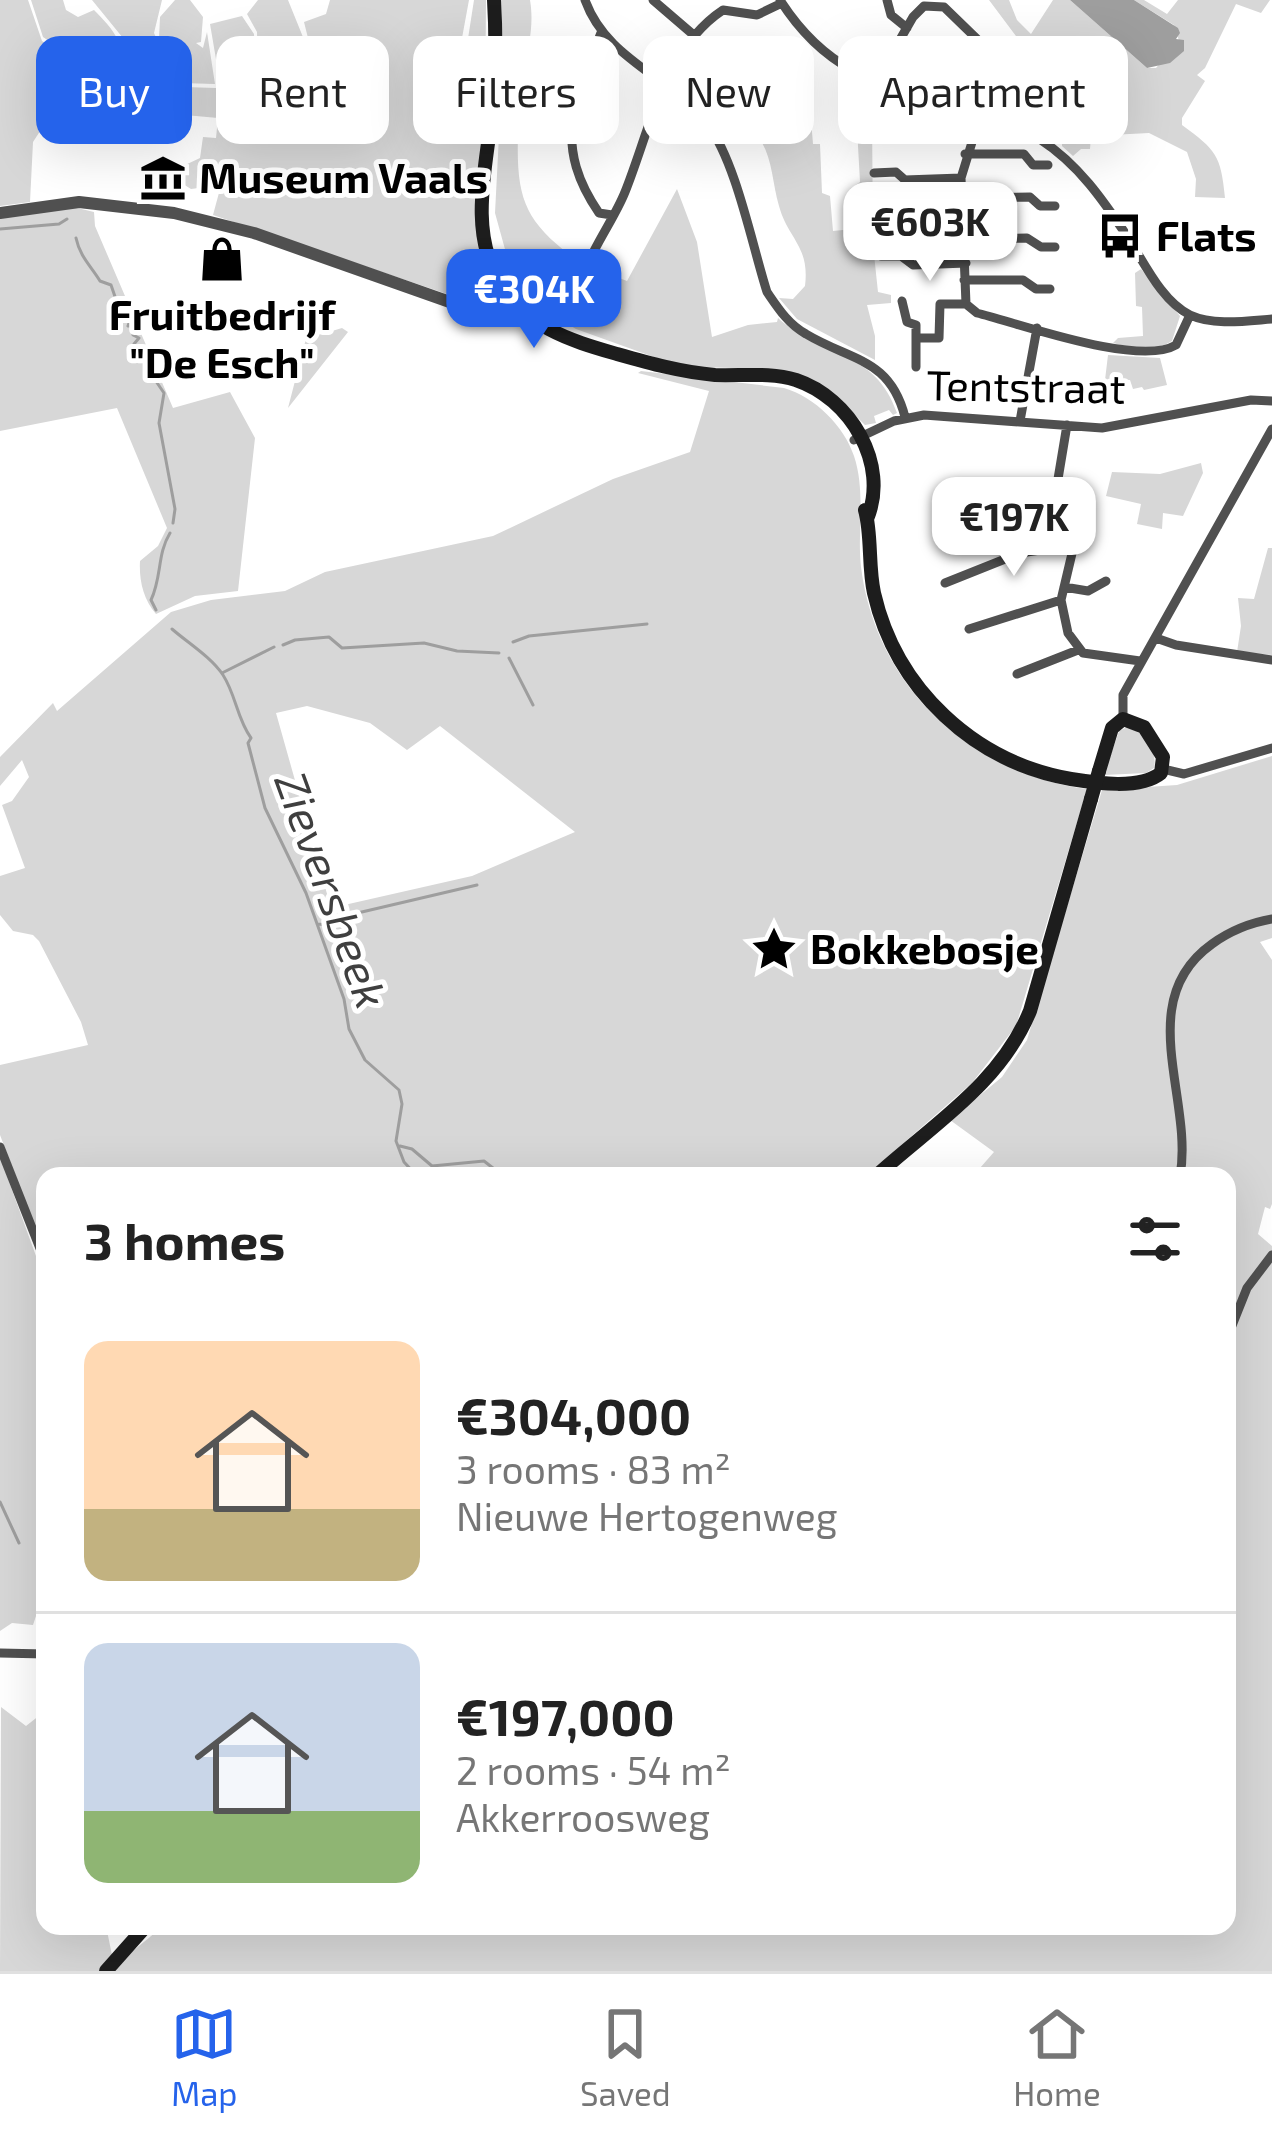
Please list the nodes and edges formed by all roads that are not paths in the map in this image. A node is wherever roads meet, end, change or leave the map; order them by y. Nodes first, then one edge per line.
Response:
1 (494, 0) edge
2 (585, 0) edge
3 (653, 0) edge
4 (887, 0) edge
5 (781, 2) edge
6 (727, 4) edge
7 (907, 28) junction
8 (601, 33) junction
9 (695, 36) edge
10 (697, 36) edge
11 (902, 36) edge
12 (974, 36) edge
13 (838, 62) edge
14 (643, 70) edge
15 (643, 142) edge
16 (720, 144) edge
17 (968, 144) edge
18 (1046, 144) edge
19 (965, 154) junction
20 (1048, 165) dead end
21 (874, 173) dead end
22 (961, 178) junction
23 (960, 198) junction
24 (1055, 206) dead end
25 (873, 213) dead end
26 (0, 214) edge
27 (612, 215) junction
28 (963, 221) junction
29 (965, 239) junction
30 (1055, 247) dead end
31 (594, 251) dead end
32 (880, 256) dead end
33 (966, 263) junction
34 (964, 280) junction
35 (505, 286) junction
36 (1050, 289) dead end
37 (902, 301) dead end
38 (966, 304) junction
39 (1190, 315) junction
40 (1272, 319) edge
41 (1037, 328) junction
42 (916, 338) junction
43 (916, 368) dead end
44 (1272, 401) edge
45 (905, 418) junction
46 (1020, 421) junction
47 (1067, 425) junction
48 (1272, 429) edge
49 (858, 438) junction
50 (1056, 491) junction
51 (961, 497) dead end
52 (1074, 545) junction
53 (1106, 580) dead end
54 (945, 583) dead end
55 (1064, 587) junction
56 (1061, 600) junction
57 (969, 628) dead end
58 (1156, 638) junction
59 (1078, 650) junction
60 (1272, 660) edge
61 (1140, 662) junction
62 (1017, 674) dead end
63 (1123, 719) junction
64 (1272, 748) edge
65 (1163, 769) junction
66 (1272, 919) edge
67 (0, 1147) edge
68 (887, 1167) edge
69 (1181, 1167) edge
70 (36, 1238) edge
71 (1272, 1255) edge
72 (1236, 1316) edge
73 (0, 1653) edge
74 (36, 1654) edge
75 (138, 1935) edge
76 (106, 1971) edge

1 - 35 main road
2 - 8 street
3 - 9 street
4 - 7 street
5 - 6 street
5 - 13 street
6 - 10 street
7 - 11 street
7 - 12 street
8 - 14 street
8 - 27 street
15 - 27 street
16 - 45 street
17 - 19 street
18 - 39 street
19 - 20 street
19 - 22 street
21 - 22 street
22 - 23 street
23 - 24 street
23 - 28 street
25 - 28 street
26 - 35 street
27 - 31 street
28 - 29 street
29 - 30 street
29 - 33 street
32 - 33 street
33 - 34 street
34 - 36 street
34 - 38 street
35 - 49 main road
37 - 42 street
38 - 41 street
38 - 42 street
39 - 40 street
39 - 41 street
41 - 46 street
42 - 43 street
44 - 47 street, Tentstraat
45 - 46 street, Tentstraat
45 - 49 street, Tentstraat
46 - 47 street, Tentstraat
47 - 50 street
48 - 58 street
49 - 65 main road
50 - 51 street
50 - 52 street
52 - 54 street
52 - 55 street
53 - 55 street
55 - 56 street
56 - 57 street
56 - 59 street
58 - 60 street
58 - 61 street
59 - 61 street
59 - 62 street
61 - 63 street
63 - 65 main road
63 - 68 main road, bridge
64 - 65 street
66 - 69 street
67 - 70 street
71 - 72 street
73 - 74 street
75 - 76 main road

